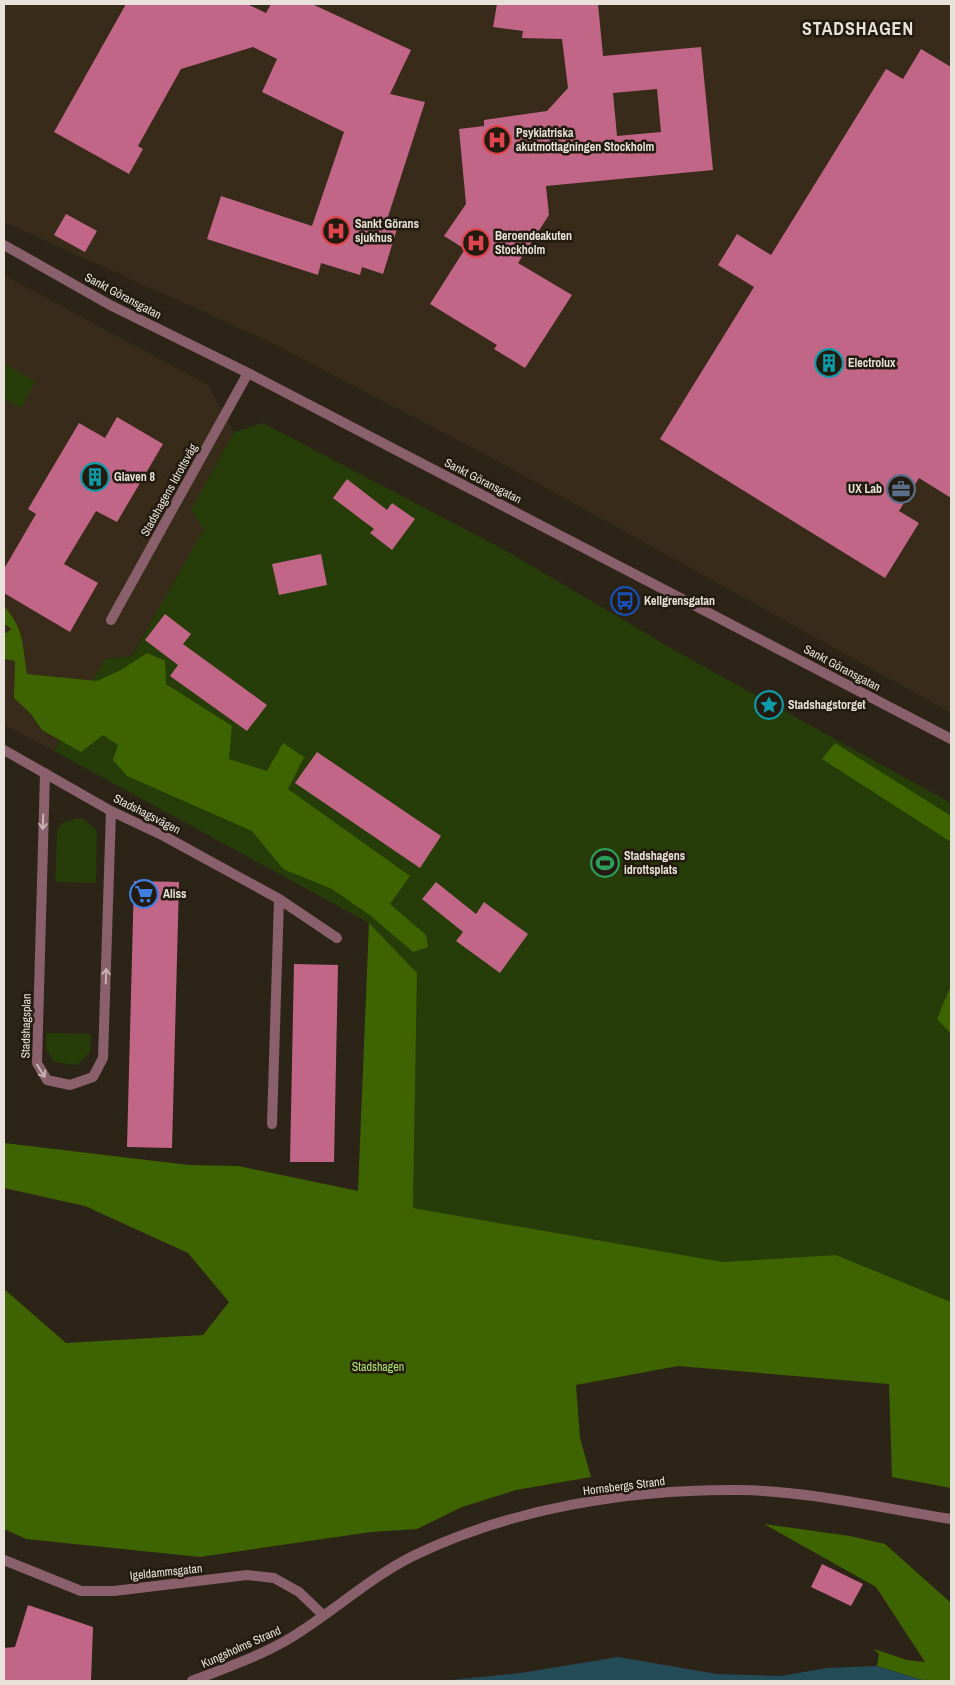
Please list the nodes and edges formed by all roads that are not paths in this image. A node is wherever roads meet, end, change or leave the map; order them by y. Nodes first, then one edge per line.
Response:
1 (4, 245) edge
2 (248, 373) junction
3 (111, 620) dead end
4 (951, 739) edge
5 (4, 750) edge
6 (44, 773) junction
7 (111, 811) junction
8 (279, 899) junction
9 (337, 938) dead end
10 (272, 1124) dead end
11 (951, 1519) edge
12 (4, 1560) edge
13 (323, 1615) junction
14 (192, 1681) edge

1 - 2 street, Sankt Göransgatan
2 - 3 street, Stadshagens Idrottsväg
2 - 4 street, Sankt Göransgatan
5 - 6 street, Stadshagsvägen
6 - 7 street, Stadshagsvägen
6 -> 7 street, Stadshagsplan
7 - 8 street, Stadshagsvägen
8 - 9 street, Stadshagsvägen
8 - 10 street
11 - 13 street, Hornsbergs Strand
12 - 13 street, Igeldammsgatan
13 - 14 street, Kungsholms Strand

